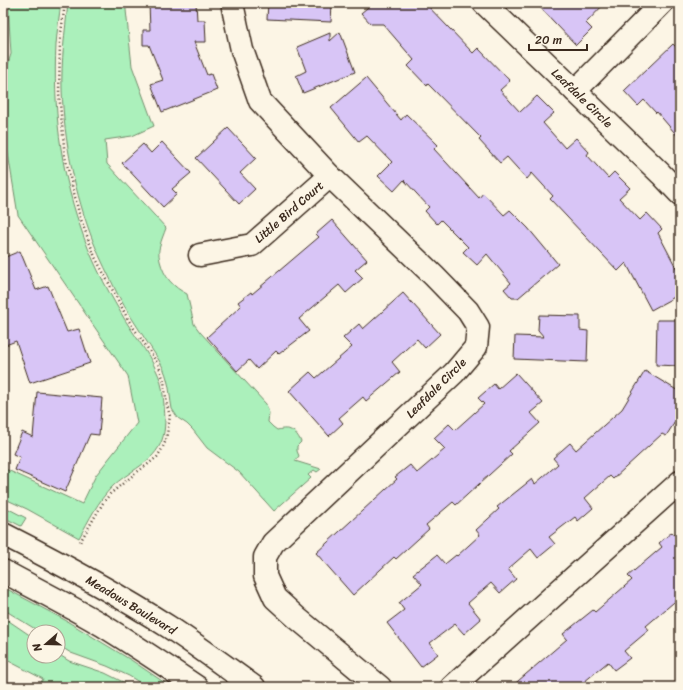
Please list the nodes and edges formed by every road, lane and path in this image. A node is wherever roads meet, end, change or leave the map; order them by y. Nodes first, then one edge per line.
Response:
1 (65, 3) edge
2 (234, 3) edge
3 (484, 3) edge
4 (662, 3) edge
5 (575, 91) junction
6 (330, 176) junction
7 (680, 194) edge
8 (200, 255) dead end
9 (680, 482) edge
10 (3, 534) edge
11 (80, 542) dead end
12 (3, 571) edge
13 (197, 687) edge
14 (254, 687) edge
15 (380, 687) edge
16 (452, 687) edge

1 - 11 path
2 - 6 street, Leafdale Circle
3 - 5 street, Leafdale Circle
4 - 5 street
5 - 7 street, Leafdale Circle
6 - 8 street, Little Bird Court
6 - 15 street, Leafdale Circle
9 - 16 street
10 - 14 street, Meadows Boulevard
12 - 13 street

